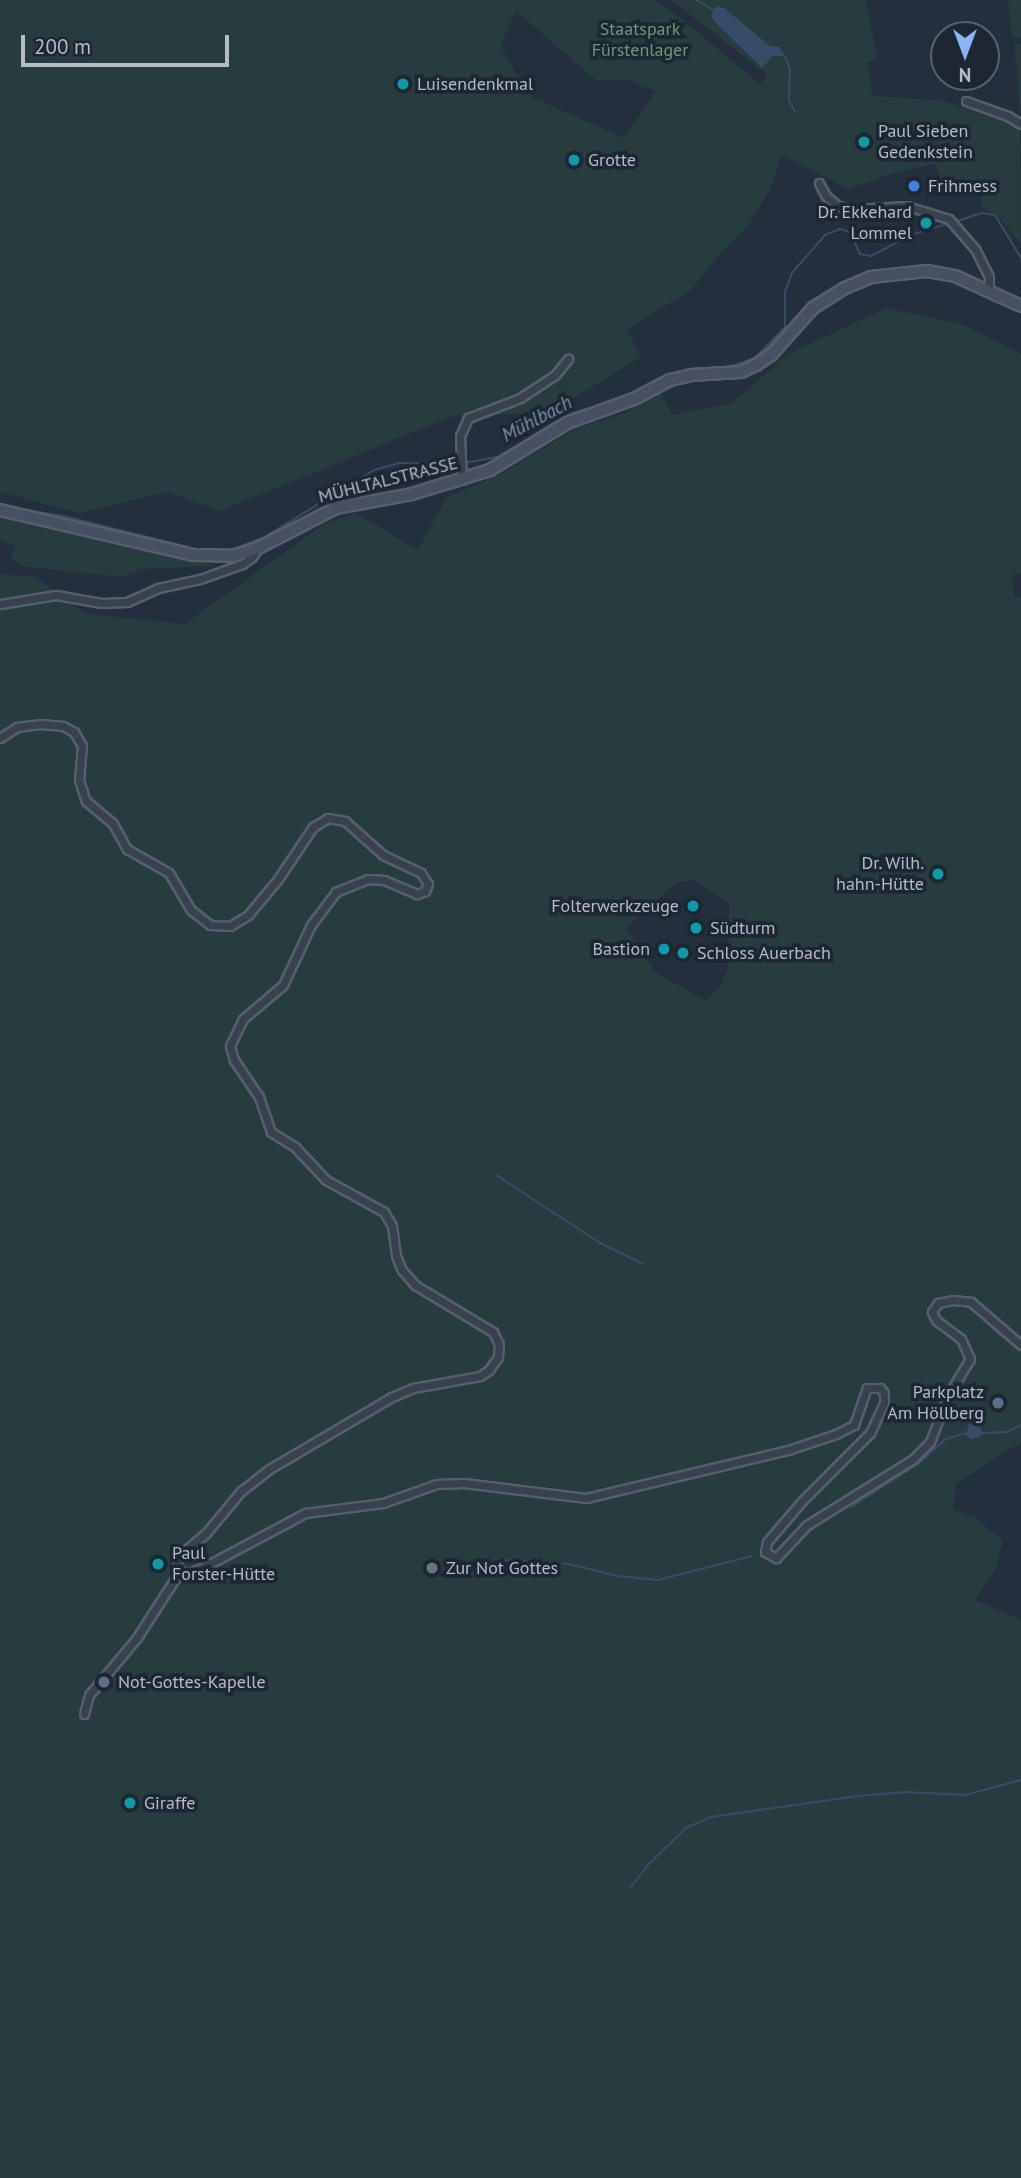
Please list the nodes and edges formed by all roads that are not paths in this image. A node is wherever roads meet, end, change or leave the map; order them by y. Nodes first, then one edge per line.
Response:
1 (966, 101) dead end
2 (1021, 124) edge
3 (820, 183) dead end
4 (989, 291) junction
5 (1021, 306) edge
6 (568, 359) dead end
7 (461, 475) junction
8 (0, 510) edge
9 (258, 548) junction
10 (0, 604) edge
11 (0, 738) edge
12 (1021, 1345) edge
13 (180, 1571) junction
14 (84, 1714) dead end

1 - 2 street
3 - 4 street
4 - 5 main road, MÜHLTALSTRASSE
4 - 7 main road, MÜHLTALSTRASSE
6 - 7 street
7 - 9 main road, MÜHLTALSTRASSE
8 - 9 main road, MÜHLTALSTRASSE
9 - 10 street
11 - 13 street
12 - 13 street
13 - 14 street

